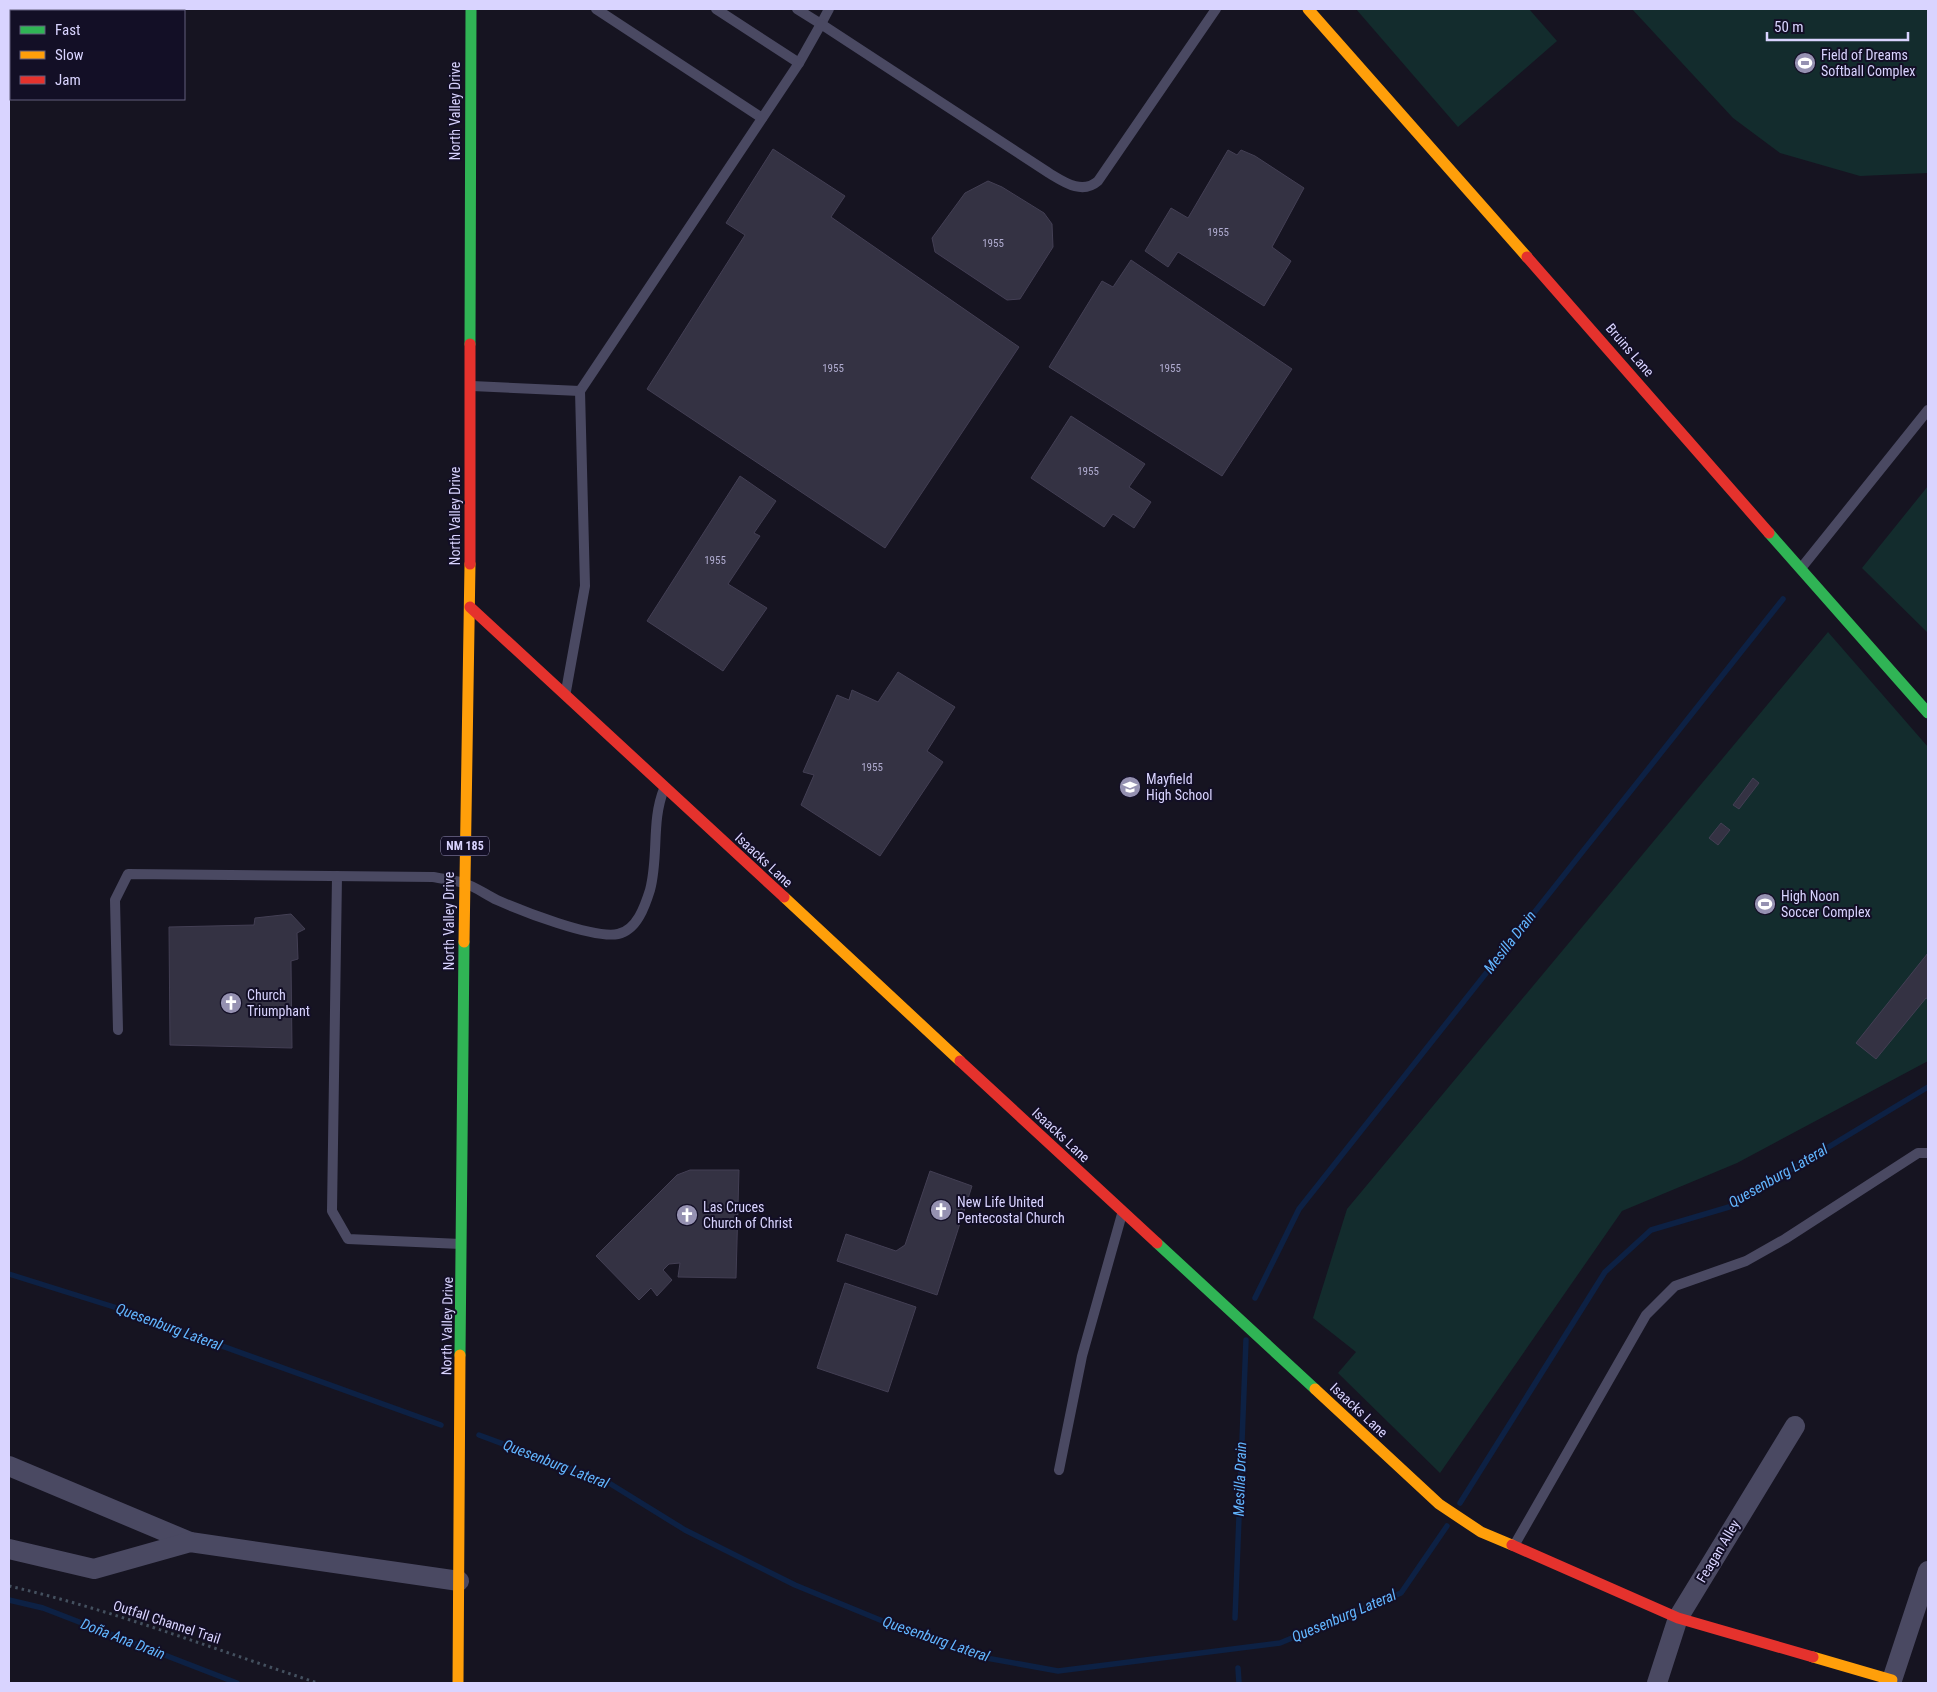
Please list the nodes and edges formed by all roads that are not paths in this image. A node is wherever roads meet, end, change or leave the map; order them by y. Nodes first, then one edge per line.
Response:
1 (471, 9) edge
2 (596, 9) edge
3 (716, 9) edge
4 (797, 9) edge
5 (829, 9) edge
6 (1216, 9) edge
7 (1308, 9) edge
8 (821, 24) junction
9 (798, 63) junction
10 (762, 118) junction
11 (470, 386) junction
12 (580, 391) junction
13 (1928, 410) edge
14 (1802, 568) junction
15 (470, 607) junction
16 (565, 696) junction
17 (1928, 712) edge
18 (664, 787) junction
19 (337, 876) junction
20 (464, 883) junction
21 (118, 1030) dead end
22 (1928, 1153) edge
23 (1123, 1212) junction
24 (462, 1244) junction
25 (1795, 1426) dead end
26 (9, 1466) edge
27 (1058, 1470) dead end
28 (190, 1542) junction
29 (1513, 1547) junction
30 (9, 1549) edge
31 (1928, 1571) edge
32 (459, 1581) junction
33 (1678, 1618) junction
34 (1892, 1682) edge
35 (458, 1683) edge
36 (1657, 1683) edge

1 - 11 street, North Valley Drive / NM 185
2 - 10 lane
3 - 9 lane
4 - 8 lane
5 - 8 lane
6 - 8 lane
7 - 14 street, Bruins Lane
8 - 9 lane
9 - 10 lane
10 - 12 lane
11 - 12 lane
11 - 15 street, North Valley Drive / NM 185
12 - 16 lane
13 - 14 lane
14 - 17 street, Bruins Lane
15 - 16 street, Isaacks Lane
15 - 20 street, North Valley Drive / NM 185
16 - 18 street, Isaacks Lane
18 - 20 lane
18 - 23 street, Isaacks Lane
19 - 20 lane
19 - 21 lane
19 - 24 lane
20 - 24 street, North Valley Drive / NM 185
22 - 29 lane
23 - 27 lane
23 - 29 street, Isaacks Lane
24 - 32 street, North Valley Drive / NM 185
25 - 33 street, Feagan Alley
26 - 28 street
28 - 30 street
28 - 32 street
29 - 33 street, Isaacks Lane
31 - 34 street
32 - 35 street, North Valley Drive / NM 185
33 - 34 street, Isaacks Lane
33 - 36 street, Feagan Alley

